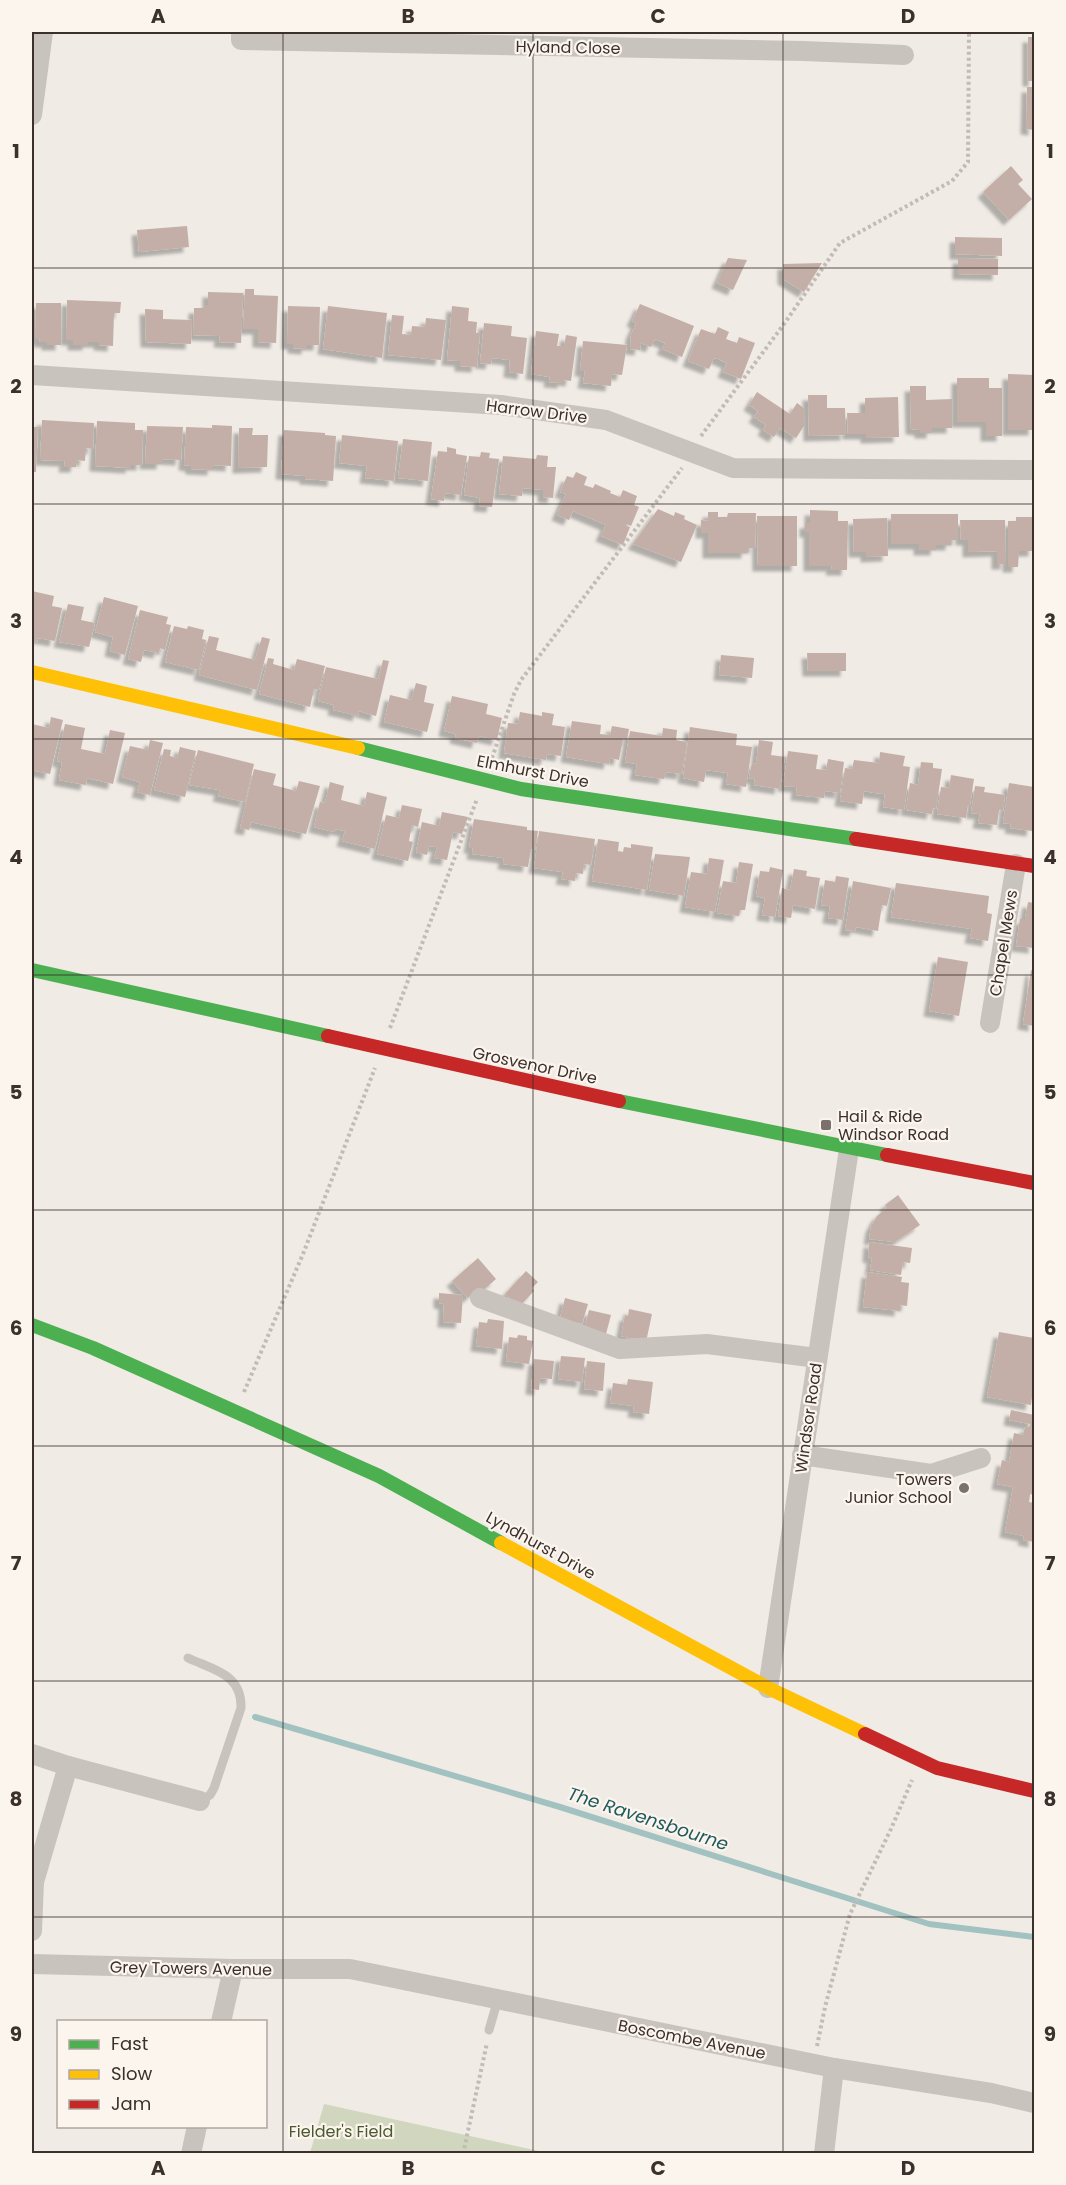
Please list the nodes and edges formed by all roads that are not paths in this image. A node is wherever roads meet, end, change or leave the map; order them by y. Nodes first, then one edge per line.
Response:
1 (43, 32) edge
2 (241, 32) edge
3 (904, 55) dead end
4 (32, 115) edge
5 (32, 375) edge
6 (1035, 470) edge
7 (32, 672) edge
8 (1025, 865) edge
9 (32, 970) edge
10 (990, 1023) dead end
11 (849, 1149) junction
12 (1035, 1183) edge
13 (480, 1298) dead end
14 (32, 1324) edge
15 (817, 1358) junction
16 (802, 1455) junction
17 (981, 1458) dead end
18 (188, 1658) dead end
19 (768, 1688) junction
20 (32, 1754) edge
21 (68, 1766) junction
22 (1035, 1791) edge
23 (200, 1801) joint
24 (32, 1931) edge
25 (32, 1965) edge
26 (233, 1969) junction
27 (350, 1969) joint
28 (498, 1999) junction
29 (221, 2020) edge
30 (489, 2030) road end
31 (834, 2068) junction
32 (1035, 2103) edge
33 (197, 2128) edge
34 (191, 2154) edge
35 (824, 2154) edge

1 - 4 street
2 - 3 street, Hyland Close
5 - 6 street, Harrow Drive
7 - 8 street, Elmhurst Drive
8 - 10 street, Chapel Mews
9 - 11 street, Grosvenor Drive
11 - 12 street, Grosvenor Drive
11 - 15 street, Windsor Road
13 - 15 street
14 - 19 street, Lyndhurst Drive
15 - 16 street, Windsor Road
16 - 17 street
16 - 19 street, Windsor Road
18 - 23 lane
19 - 22 street, Lyndhurst Drive
20 - 21 street
21 - 23 street
21 - 24 street
25 - 26 street, Grey Towers Avenue
26 - 27 street, Grey Towers Avenue
26 - 29 street
27 - 28 street, Boscombe Avenue
28 - 30 lane
28 - 31 street, Boscombe Avenue
31 - 32 street, Boscombe Avenue
31 - 35 street
33 - 34 street

